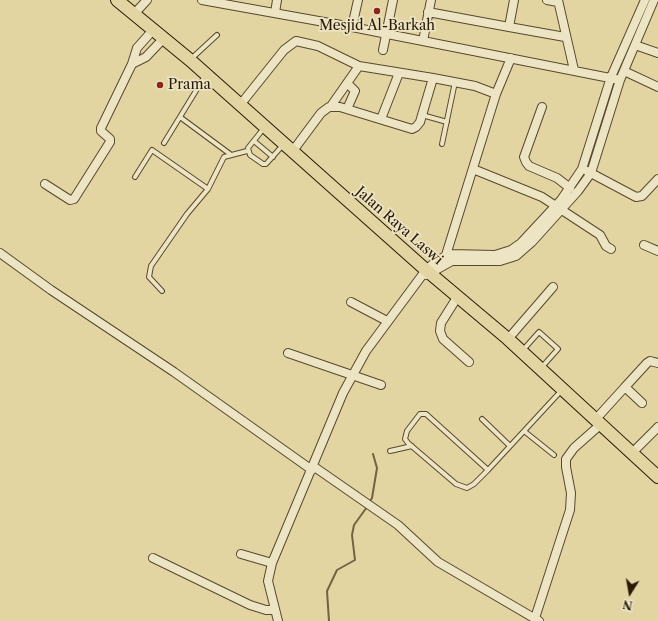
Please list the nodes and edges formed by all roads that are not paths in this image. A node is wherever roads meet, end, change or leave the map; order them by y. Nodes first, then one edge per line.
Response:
1 (147, 0) edge
2 (202, 0) edge
3 (277, 0) edge
4 (358, 0) edge
5 (390, 0) edge
6 (430, 0) edge
7 (514, 0) edge
8 (547, 0) edge
9 (645, 0) edge
10 (654, 0) edge
11 (121, 1) edge
12 (558, 1) edge
13 (428, 12) junction
14 (275, 13) junction
15 (134, 14) junction
16 (509, 27) junction
17 (352, 28) junction
18 (153, 30) junction
19 (386, 34) junction
20 (217, 35) dead end
21 (565, 37) junction
22 (163, 38) junction
23 (423, 41) junction
24 (635, 45) junction
25 (383, 50) dead end
26 (658, 53) edge
27 (511, 58) junction
28 (190, 60) junction
29 (132, 64) junction
30 (359, 66) junction
31 (574, 70) junction
32 (624, 72) junction
33 (399, 73) junction
34 (206, 74) junction
35 (611, 77) junction
36 (433, 78) junction
37 (620, 80) junction
38 (455, 82) junction
39 (347, 83) junction
40 (658, 87) edge
41 (496, 94) junction
42 (240, 105) junction
43 (331, 106) junction
44 (542, 108) dead end
45 (347, 109) junction
46 (422, 115) junction
47 (180, 117) junction
48 (380, 119) junction
49 (447, 122) junction
50 (265, 127) junction
51 (254, 141) junction
52 (164, 143) dead end
53 (442, 144) dead end
54 (288, 148) junction
55 (248, 151) junction
56 (230, 154) junction
57 (273, 157) junction
58 (473, 169) junction
59 (582, 169) junction
60 (591, 173) junction
61 (135, 178) dead end
62 (658, 179) edge
63 (45, 184) dead end
64 (570, 188) junction
65 (208, 189) junction
66 (559, 208) junction
67 (644, 245) dead end
68 (611, 249) dead end
69 (658, 251) edge
70 (0, 253) edge
71 (446, 255) junction
72 (426, 274) junction
73 (553, 287) dead end
74 (162, 291) dead end
75 (458, 296) junction
76 (351, 302) dead end
77 (387, 321) junction
78 (508, 339) junction
79 (521, 352) junction
80 (288, 353) dead end
81 (469, 362) dead end
82 (658, 364) edge
83 (540, 369) junction
84 (352, 374) junction
85 (381, 385) dead end
86 (625, 387) junction
87 (562, 390) junction
88 (642, 403) dead end
89 (482, 419) dead end
90 (598, 423) junction
91 (658, 427) edge
92 (524, 431) junction
93 (412, 446) junction
94 (510, 446) junction
95 (390, 451) dead end
96 (632, 453) junction
97 (554, 455) dead end
98 (312, 468) junction
99 (488, 470) junction
100 (658, 476) edge
101 (241, 554) dead end
102 (153, 558) dead end
103 (272, 563) junction
104 (275, 610) junction
105 (537, 620) edge
106 (278, 621) edge

1 - 15 street
2 - 14 street
3 - 14 street
4 - 17 street
5 - 19 street
6 - 13 street
7 - 16 street
8 - 12 street
9 - 35 street
10 - 24 street
11 - 15 main road, Jalan Raya Laswi
12 - 21 street
13 - 16 street
13 - 23 street
14 - 17 street
15 - 18 main road, Jalan Raya Laswi
16 - 21 street
17 - 19 street
18 - 22 main road, Jalan Raya Laswi
18 - 29 street
19 - 23 street
19 - 25 street
20 - 28 lane
21 - 31 street
22 - 28 main road, Jalan Raya Laswi
22 - 29 street
23 - 27 street
24 - 26 street
24 - 32 street
27 - 31 street
27 - 41 street
28 - 34 main road, Jalan Raya Laswi
29 - 63 street
30 - 33 street
30 - 39 street
30 - 42 street
31 - 35 street
32 - 37 street
32 - 40 street
33 - 36 street
33 - 48 street
34 - 42 main road, Jalan Raya Laswi
34 - 47 lane
35 - 37 street
35 - 59 street
36 - 38 street
36 - 46 street
37 - 60 street
38 - 41 street
38 - 49 lane
39 - 43 street
39 - 45 street
41 - 58 street
42 - 50 main road, Jalan Raya Laswi
43 - 45 street
43 - 54 street
44 - 64 street
45 - 48 street
46 - 48 street
46 - 49 lane
47 - 52 lane
47 - 56 lane
49 - 53 lane
50 - 51 lane
50 - 54 main road, Jalan Raya Laswi
51 - 55 lane
51 - 57 lane
54 - 57 lane
54 - 72 main road, Jalan Raya Laswi
55 - 56 lane
55 - 57 lane
56 - 65 lane
58 - 66 street
58 - 71 street
59 - 60 street
59 - 64 street
60 - 62 street
60 - 66 street
61 - 65 lane
64 - 66 street
65 - 74 lane
66 - 68 street
66 - 71 street
66 - 72 street
67 - 69 street
70 - 98 street
71 - 72 street
72 - 75 main road, Jalan Raya Laswi
72 - 77 street
73 - 78 street
75 - 78 main road, Jalan Raya Laswi
75 - 81 street
76 - 77 street
77 - 84 street
78 - 79 main road, Jalan Raya Laswi
79 - 83 main road, Jalan Raya Laswi
79 - 83 lane
80 - 84 street
82 - 86 street
83 - 87 main road, Jalan Raya Laswi
84 - 85 street
84 - 98 street
86 - 88 street
86 - 90 street
87 - 90 main road, Jalan Raya Laswi
87 - 92 lane
89 - 94 lane
90 - 96 main road, Jalan Raya Laswi
90 - 105 street
91 - 96 street
92 - 94 lane
92 - 97 lane
93 - 95 lane
93 - 99 lane
93 - 99 lane
94 - 99 lane
96 - 100 main road, Jalan Raya Laswi
98 - 103 street
98 - 105 street
101 - 103 street
102 - 104 street
103 - 104 street
104 - 106 street

